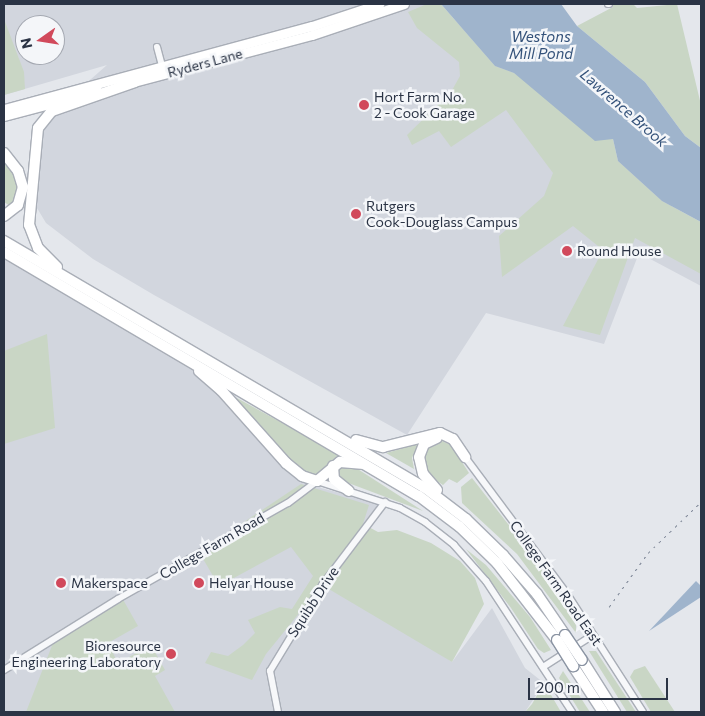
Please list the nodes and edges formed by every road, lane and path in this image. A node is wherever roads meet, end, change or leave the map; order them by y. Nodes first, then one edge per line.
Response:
1 (379, 4) edge
2 (404, 4) edge
3 (157, 47) dead end
4 (163, 69) junction
5 (135, 82) junction
6 (4, 109) edge
7 (4, 116) edge
8 (4, 153) edge
9 (4, 216) edge
10 (4, 241) edge
11 (4, 252) edge
12 (4, 260) edge
13 (73, 286) junction
14 (167, 346) junction
15 (320, 425) junction
16 (465, 457) junction
17 (333, 466) junction
18 (376, 468) junction
19 (302, 476) junction
20 (316, 481) junction
21 (307, 489) junction
22 (349, 491) junction
23 (385, 502) junction
24 (452, 508) junction
25 (593, 635) junction
26 (561, 637) junction
27 (577, 663) junction
28 (543, 668) junction
29 (4, 670) edge
30 (278, 712) edge
31 (572, 712) edge
32 (603, 712) edge
33 (615, 712) edge
34 (643, 712) edge

1 - 4 main road, Ryders Lane
2 - 4 main road, Ryders Lane
3 - 4 street
4 - 5 main road, Ryders Lane
4 - 6 main road, Ryders Lane
5 - 7 main road, Ryders Lane
5 - 13 highway
8 - 9 highway
10 - 13 highway
11 - 13 highway
12 - 13 highway
13 - 14 highway
13 - 15 highway
14 - 18 highway
14 - 19 highway
15 - 16 highway
15 - 24 highway
16 - 24 highway
16 - 25 street, College Farm Road East
17 - 18 highway
17 - 20 highway
17 - 22 highway
18 - 26 highway
19 - 20 highway
19 - 21 highway
20 - 21 street, College Farm Road
20 - 22 street
21 - 29 street, College Farm Road
22 - 23 street
23 - 28 street
23 - 30 street, Squibb Drive
24 - 26 highway
25 - 28 street
25 - 34 street, College Farm Road East
26 - 27 highway, bridge
27 - 32 highway
27 - 33 highway
28 - 31 street

